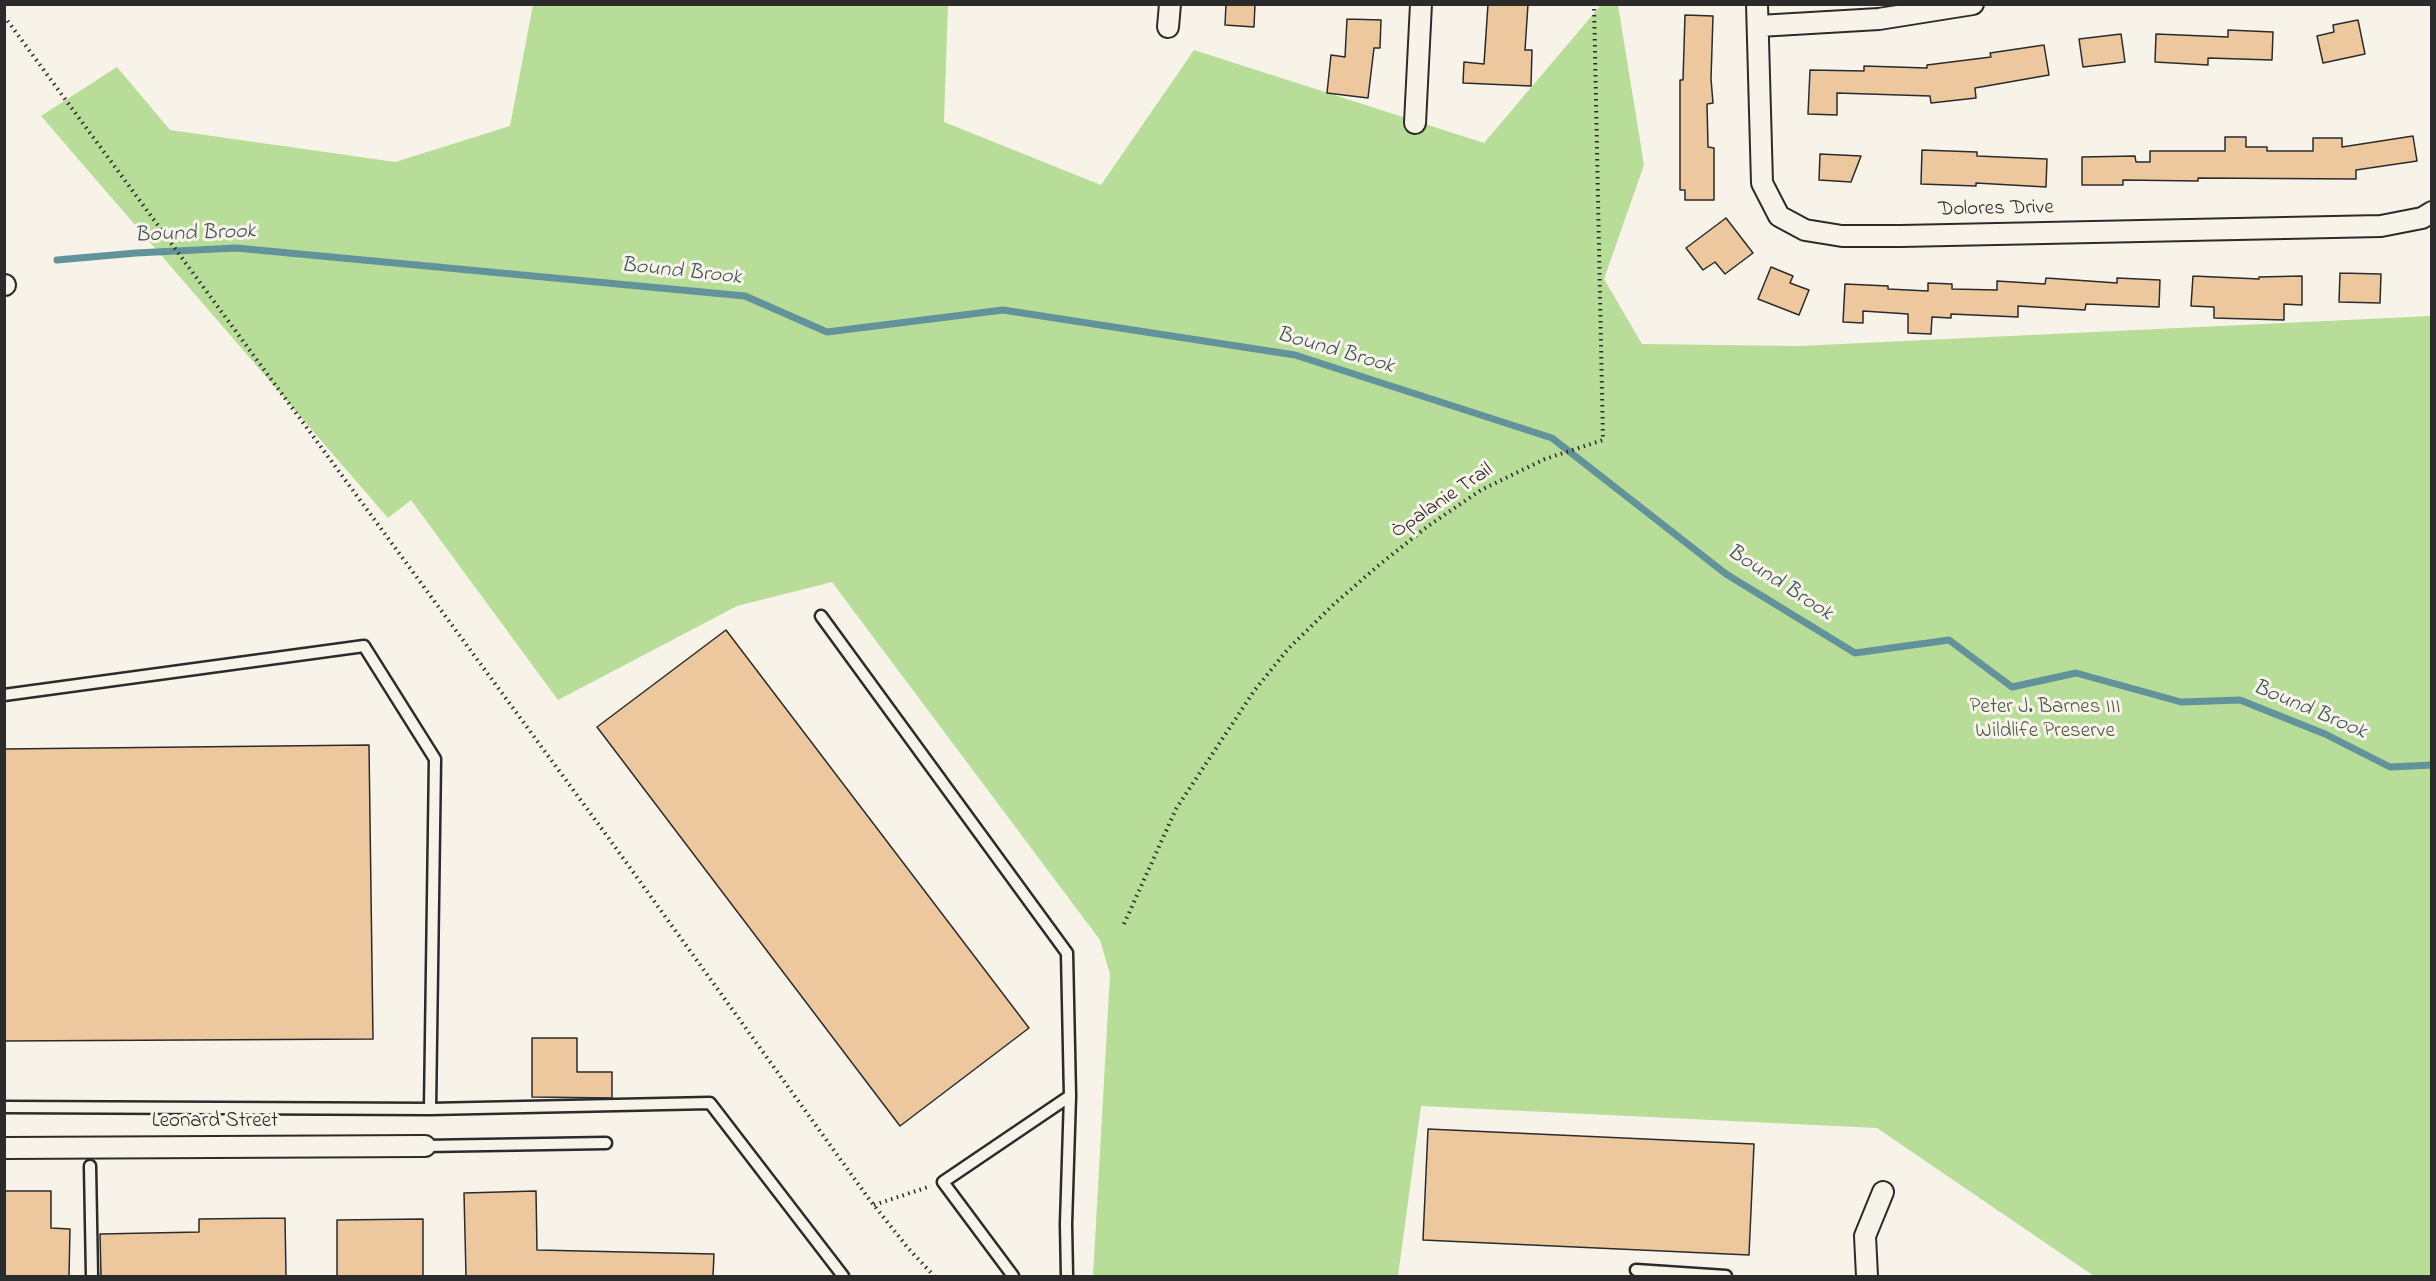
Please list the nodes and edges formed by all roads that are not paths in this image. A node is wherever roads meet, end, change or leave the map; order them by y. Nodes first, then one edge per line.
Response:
1 (1170, 4) edge
2 (1421, 4) edge
3 (1757, 4) edge
4 (1973, 4) edge
5 (1759, 26) junction
6 (1168, 27) dead end
7 (1415, 123) dead end
8 (2432, 212) edge
9 (821, 616) dead end
10 (4, 694) edge
11 (1070, 1096) junction
12 (4, 1107) edge
13 (430, 1109) junction
14 (606, 1143) dead end
15 (426, 1146) joint
16 (4, 1148) edge
17 (90, 1166) dead end
18 (1883, 1192) dead end
19 (1636, 1270) dead end
20 (92, 1276) edge
21 (843, 1276) edge
22 (1012, 1276) edge
23 (1067, 1276) edge
24 (1726, 1276) edge
25 (1868, 1276) edge

1 - 6 street
2 - 7 street
3 - 5 street, Dolores Drive
4 - 5 street
5 - 8 street, Dolores Drive
9 - 11 lane
10 - 13 lane
11 - 22 lane
11 - 23 lane
12 - 13 lane
13 - 21 lane
14 - 15 lane
15 - 16 street, Leonard Street
17 - 20 lane
18 - 25 street
19 - 24 lane

